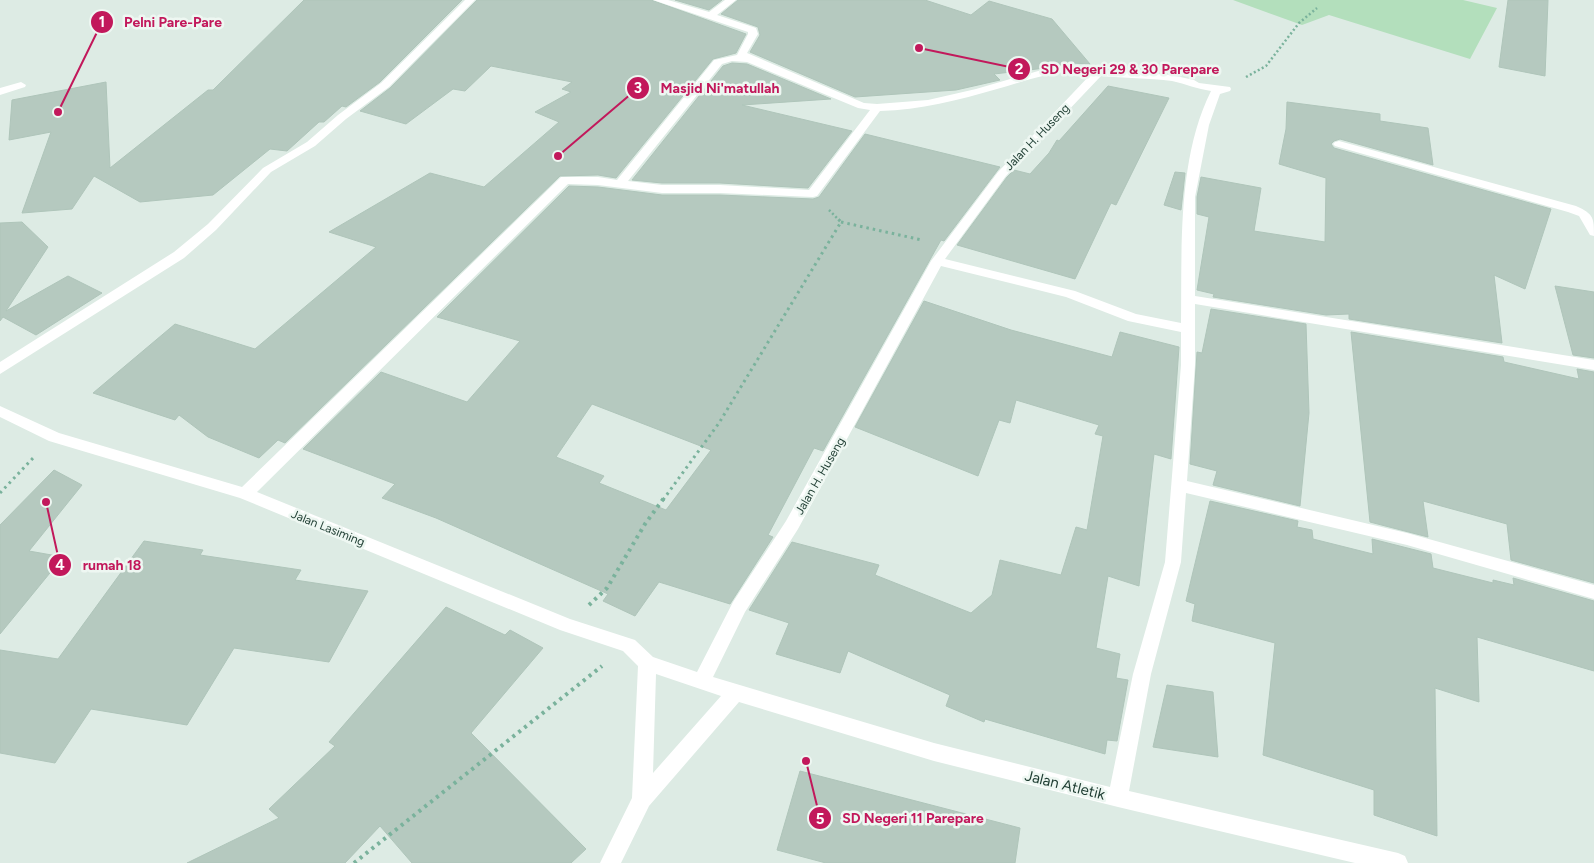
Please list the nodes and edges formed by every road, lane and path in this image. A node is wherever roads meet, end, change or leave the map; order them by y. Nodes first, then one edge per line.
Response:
1 (470, 0) edge
2 (658, 0) edge
3 (731, 0) edge
4 (1317, 8) dead end
5 (710, 16) junction
6 (749, 59) junction
7 (1098, 73) junction
8 (21, 85) dead end
9 (1226, 89) junction
10 (0, 92) edge
11 (876, 109) junction
12 (1339, 144) dead end
13 (619, 185) junction
14 (813, 193) junction
15 (841, 222) junction
16 (1594, 232) edge
17 (947, 246) junction
18 (937, 262) junction
19 (1189, 299) junction
20 (1189, 329) junction
21 (1594, 365) edge
22 (0, 369) edge
23 (0, 411) edge
24 (54, 437) junction
25 (1179, 485) junction
26 (0, 493) edge
27 (245, 494) junction
28 (1594, 592) edge
29 (566, 625) junction
30 (629, 644) junction
31 (647, 663) junction
32 (702, 681) junction
33 (735, 693) junction
34 (1118, 798) junction
35 (642, 799) junction
36 (354, 863) edge
37 (610, 863) edge
38 (1398, 863) edge

1 - 22 street
2 - 5 street
3 - 5 street
4 - 9 path
5 - 6 street
6 - 11 street
6 - 13 street
7 - 9 street
7 - 11 street
7 - 17 street, Jalan H. Huseng
8 - 10 street
9 - 19 street
11 - 14 street
12 - 16 street
13 - 14 street
13 - 27 street
14 - 15 path
15 - 17 path
15 - 29 path
17 - 18 street, Jalan H. Huseng
18 - 20 street
18 - 32 street, Jalan H. Huseng
19 - 20 street
19 - 21 street
20 - 25 street
23 - 24 street, Jalan Lasiming
24 - 26 path
24 - 27 street, Jalan Lasiming
25 - 28 street
25 - 34 street
27 - 29 street, Jalan Lasiming
29 - 30 street, Jalan Lasiming
30 - 31 street, Jalan Lasiming
30 - 36 path
31 - 32 street, Jalan Atletik
31 - 35 street
32 - 33 street, Jalan Atletik
33 - 34 street, Jalan Atletik
33 - 35 street
34 - 38 street, Jalan Atletik
35 - 37 street

